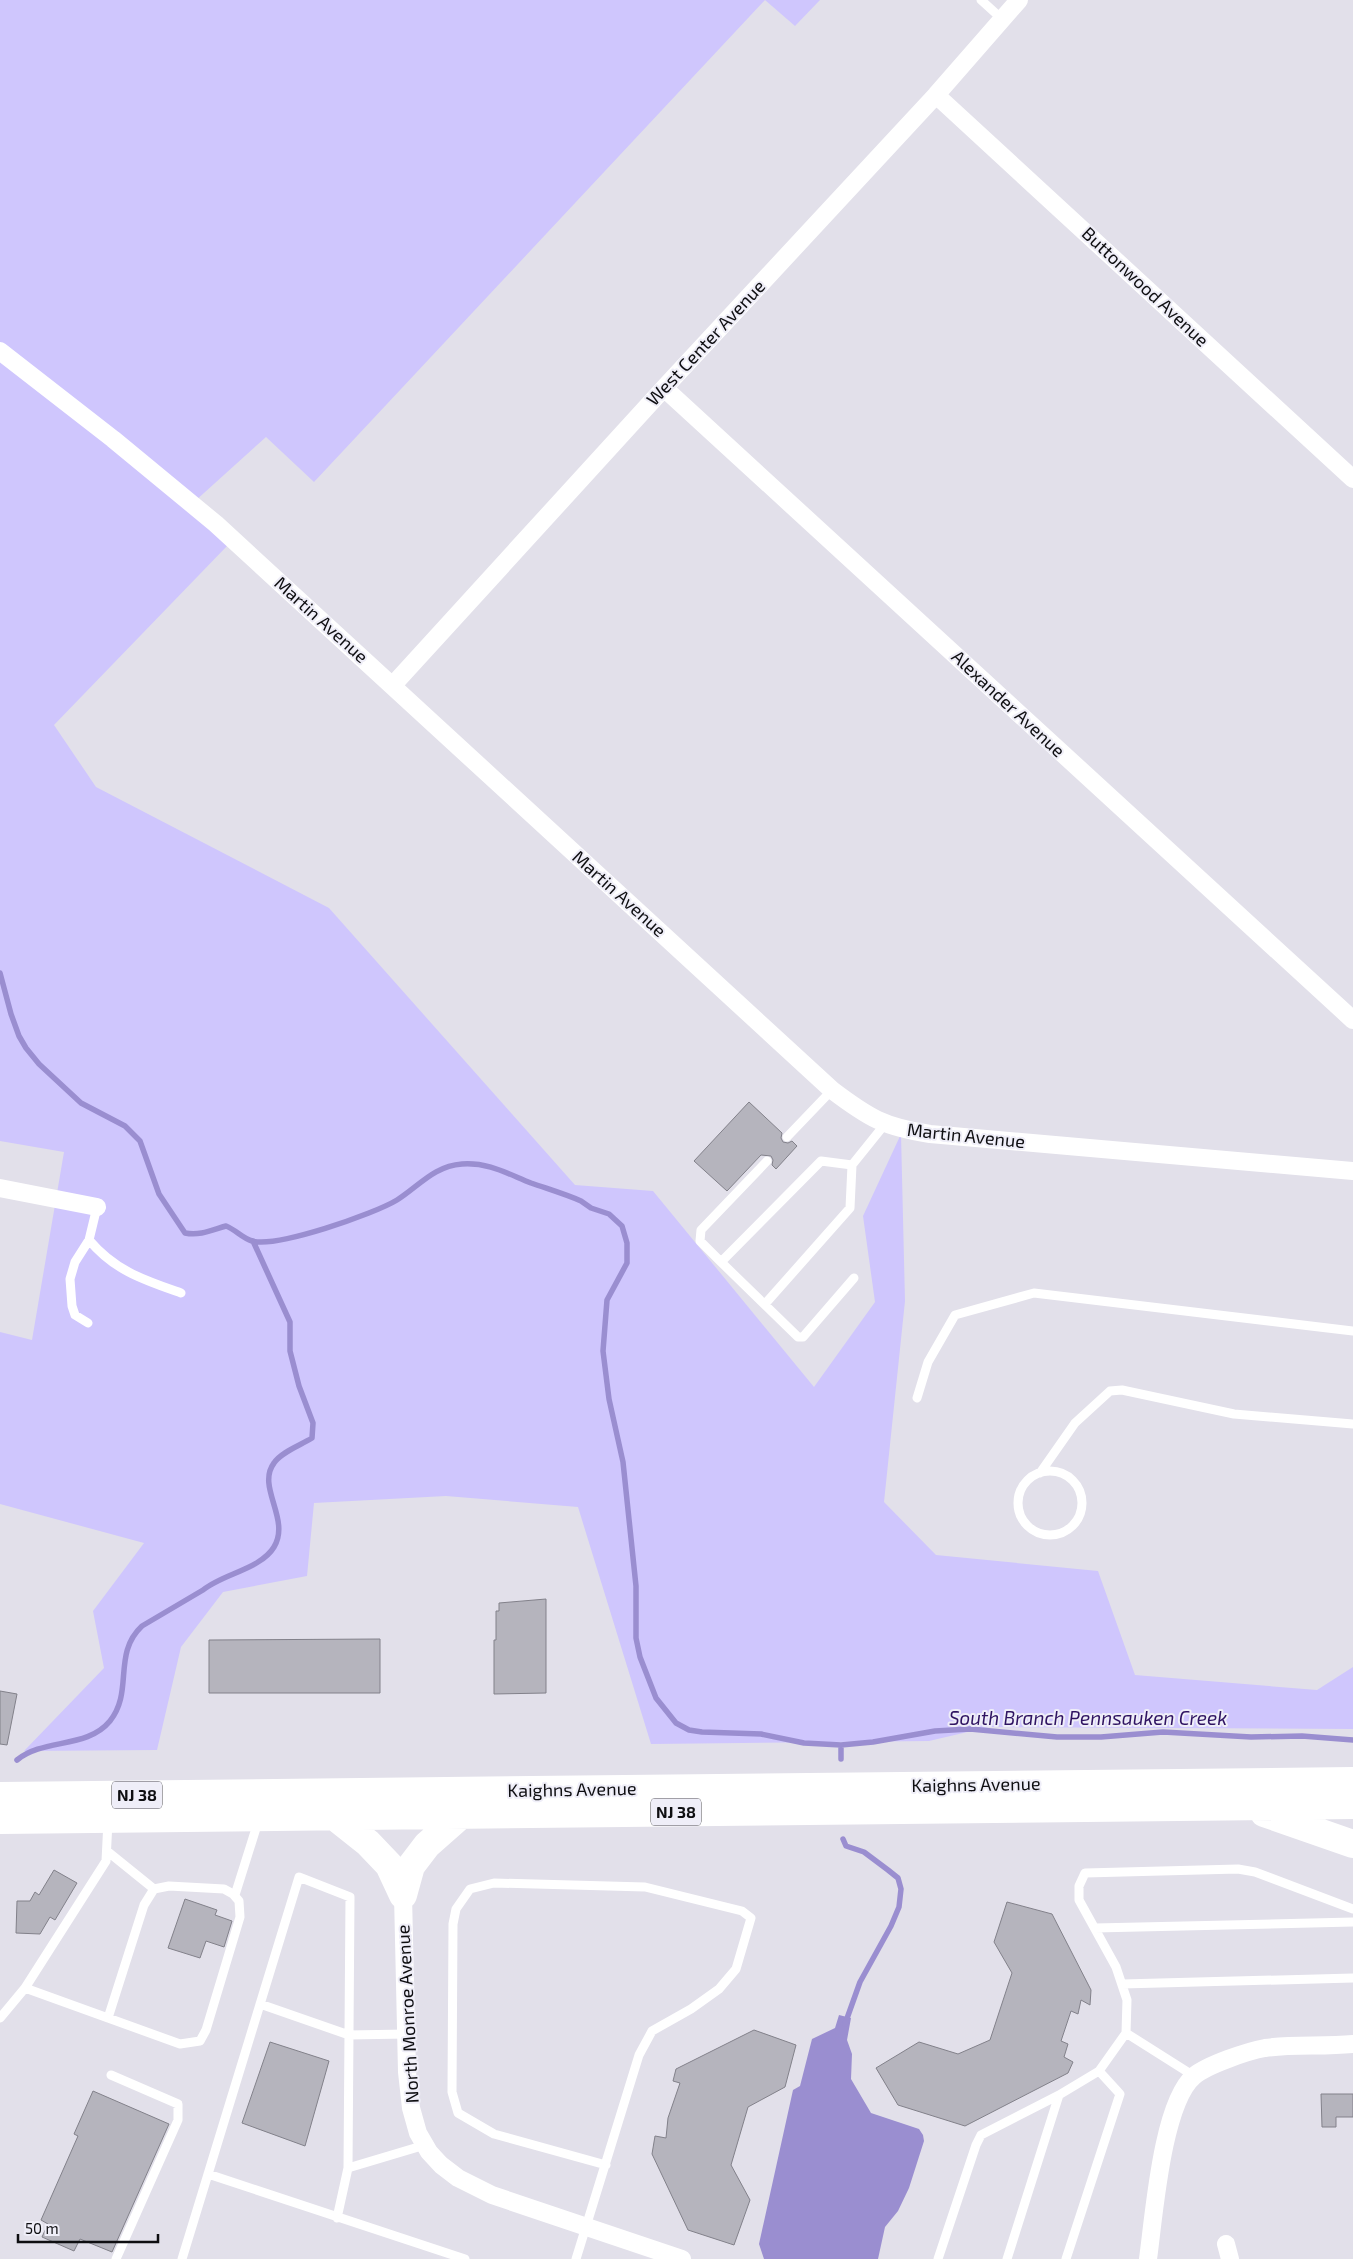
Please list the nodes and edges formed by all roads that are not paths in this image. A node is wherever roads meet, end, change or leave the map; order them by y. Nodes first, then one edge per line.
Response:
1 (981, 0) edge
2 (1019, 0) edge
3 (1002, 19) junction
4 (936, 95) junction
5 (0, 350) edge
6 (664, 388) junction
7 (1353, 479) edge
8 (393, 685) junction
9 (1353, 1020) edge
10 (832, 1090) junction
11 (885, 1124) junction
12 (787, 1137) dead end
13 (767, 1161) dead end
14 (852, 1165) junction
15 (1353, 1171) edge
16 (0, 1188) edge
17 (97, 1207) joint
18 (89, 1240) junction
19 (721, 1262) junction
20 (854, 1278) dead end
21 (181, 1293) dead end
22 (765, 1304) junction
23 (88, 1323) dead end
24 (1353, 1331) edge
25 (917, 1398) dead end
26 (1353, 1424) edge
27 (1040, 1473) junction
28 (1353, 1781) edge
29 (0, 1796) edge
30 (1353, 1805) edge
31 (1246, 1806) junction
32 (461, 1815) junction
33 (334, 1816) junction
34 (259, 1817) junction
35 (108, 1818) junction
36 (0, 1820) edge
37 (1353, 1844) edge
38 (107, 1851) junction
39 (154, 1889) junction
40 (404, 1894) junction
41 (235, 1896) junction
42 (1353, 1909) edge
43 (1353, 1922) edge
44 (1095, 1928) junction
45 (1353, 1978) edge
46 (1122, 1984) junction
47 (24, 1988) junction
48 (260, 2004) junction
49 (0, 2018) edge
50 (108, 2018) junction
51 (1126, 2033) junction
52 (406, 2034) junction
53 (349, 2035) junction
54 (1353, 2044) edge
55 (1098, 2071) junction
56 (111, 2076) dead end
57 (1194, 2076) junction
58 (1059, 2095) junction
59 (425, 2145) junction
60 (606, 2165) junction
61 (348, 2168) junction
62 (208, 2174) junction
63 (337, 2218) junction
64 (586, 2228) junction
65 (116, 2259) edge
66 (182, 2259) edge
67 (466, 2259) edge
68 (576, 2259) edge
69 (682, 2259) edge
70 (938, 2259) edge
71 (1007, 2259) edge
72 (1066, 2259) edge
73 (1148, 2259) edge

1 - 3 lane
2 - 3 street, West Center Avenue
3 - 4 street, West Center Avenue
4 - 6 street, West Center Avenue
4 - 7 street, Buttonwood Avenue
5 - 8 street, Martin Avenue
6 - 8 street, West Center Avenue
6 - 9 street, Alexander Avenue
8 - 10 street, Martin Avenue
10 - 11 street, Martin Avenue
10 - 12 lane
11 - 14 lane
11 - 15 street, Martin Avenue
13 - 19 lane
14 - 19 lane
14 - 22 lane
16 - 17 street
17 - 18 lane
18 - 21 lane
18 - 23 lane
19 - 22 lane
20 - 22 lane
24 - 25 lane
26 - 27 lane
27 - 27 lane
28 - 29 highway, Kaighns Avenue / NJ 38
30 - 31 highway, Kaighns Avenue / NJ 38
31 - 32 highway, Kaighns Avenue / NJ 38
31 - 37 highway
32 - 33 highway, Kaighns Avenue / NJ 38
32 - 40 highway
33 - 34 highway, Kaighns Avenue / NJ 38
33 - 40 highway
34 - 35 highway, Kaighns Avenue / NJ 38
34 - 41 lane
35 - 36 highway, Kaighns Avenue / NJ 38
35 - 38 lane
38 - 39 lane
38 - 47 lane
39 - 41 lane
39 - 50 lane
40 - 52 street, North Monroe Avenue
41 - 50 lane
42 - 44 lane
43 - 44 lane
44 - 46 lane
45 - 46 lane
46 - 51 lane
47 - 49 lane
47 - 50 lane
48 - 53 lane
48 - 53 lane
48 - 62 lane
51 - 55 lane
51 - 57 lane
52 - 53 lane
52 - 59 street, North Monroe Avenue
53 - 61 lane
54 - 57 street
55 - 58 lane
55 - 72 lane
56 - 65 lane
57 - 73 street
58 - 70 lane
58 - 71 lane
59 - 61 lane
59 - 64 street, North Monroe Avenue
60 - 60 lane
60 - 64 lane
61 - 63 lane
62 - 63 lane
62 - 66 lane
63 - 67 lane
64 - 68 lane
64 - 69 street, North Monroe Avenue

